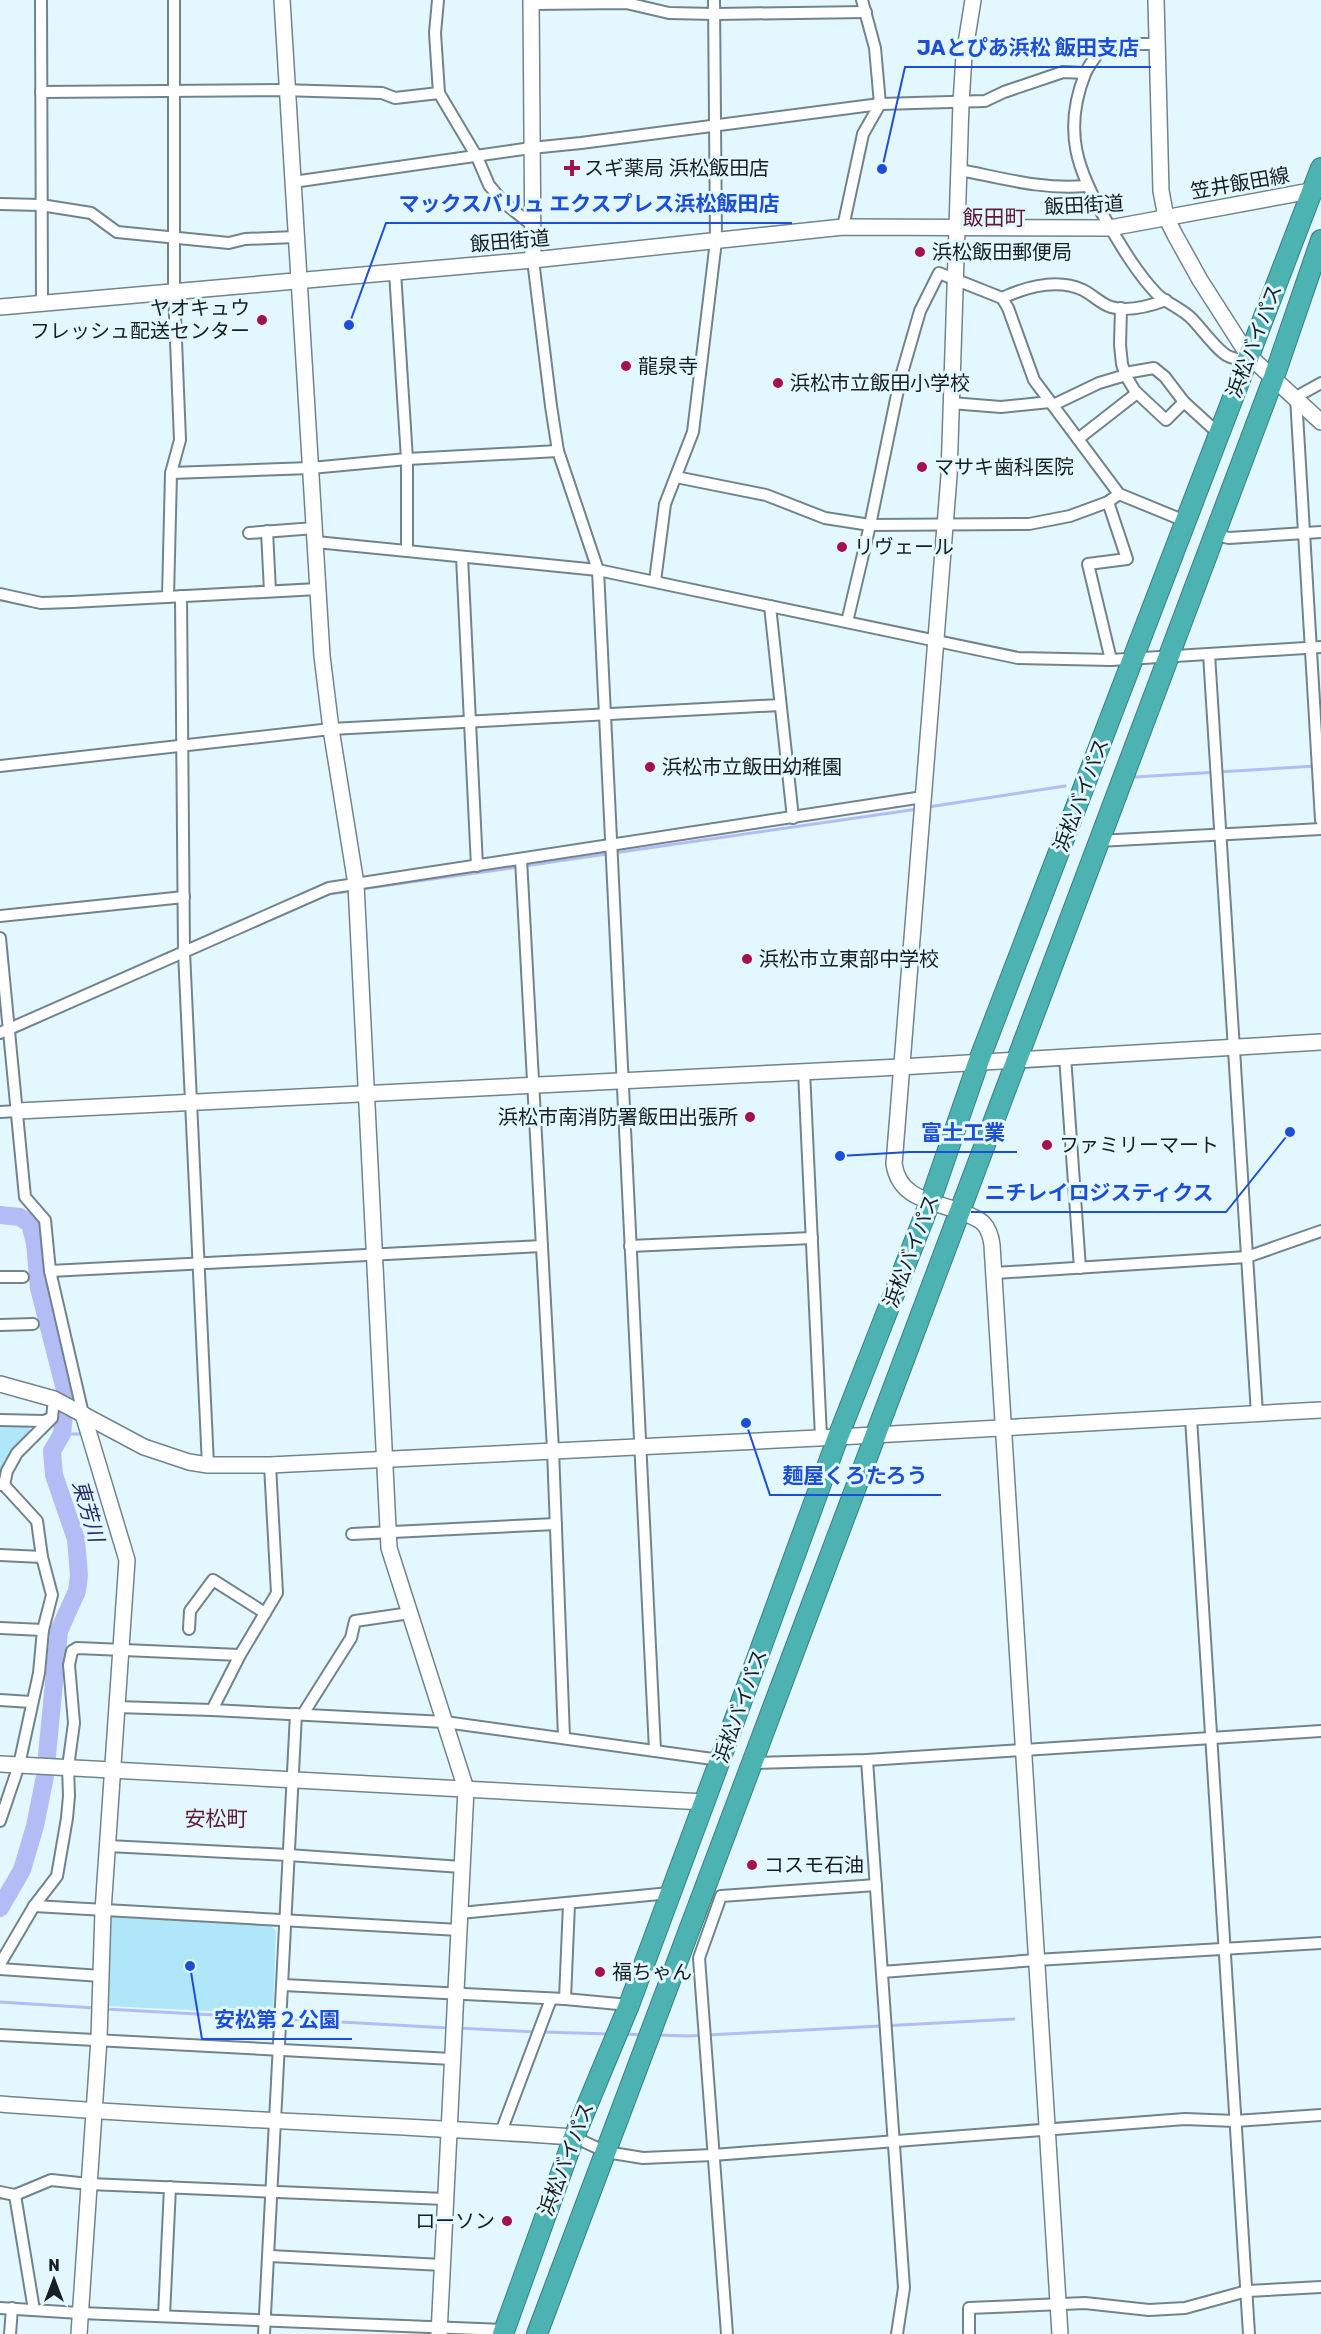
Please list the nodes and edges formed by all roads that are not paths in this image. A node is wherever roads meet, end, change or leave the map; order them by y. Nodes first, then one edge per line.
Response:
1 (41, 0) edge
2 (174, 0) edge
3 (282, 0) edge
4 (438, 0) edge
5 (714, 0) edge
6 (862, 0) edge
7 (973, 0) edge
8 (1156, 0) edge
9 (531, 2) edge
10 (866, 12) junction
11 (715, 14) junction
12 (1157, 44) junction
13 (1085, 73) junction
14 (41, 92) junction
15 (174, 92) junction
16 (287, 92) junction
17 (440, 93) junction
18 (962, 103) junction
19 (880, 104) junction
20 (715, 126) junction
21 (531, 148) junction
22 (477, 157) junction
23 (1321, 168) edge
24 (960, 170) junction
25 (293, 182) junction
26 (1086, 186) junction
27 (1316, 190) edge
28 (0, 204) edge
29 (41, 205) junction
30 (1166, 217) junction
31 (532, 225) junction
32 (958, 226) junction
33 (843, 227) junction
34 (1110, 228) junction
35 (174, 236) junction
36 (295, 237) junction
37 (1321, 240) edge
38 (716, 242) junction
39 (533, 260) junction
40 (395, 272) junction
41 (299, 280) junction
42 (956, 280) junction
43 (174, 291) junction
44 (1002, 298) junction
45 (1166, 300) junction
46 (42, 303) junction
47 (0, 307) edge
48 (1120, 308) junction
49 (1247, 358) junction
50 (1125, 374) junction
51 (1274, 377) junction
52 (1321, 383) edge
53 (1137, 393) junction
54 (1296, 397) junction
55 (1184, 402) junction
56 (951, 403) junction
57 (1051, 404) junction
58 (1321, 422) edge
59 (1218, 433) junction
60 (1078, 439) junction
61 (558, 451) junction
62 (407, 459) junction
63 (311, 468) junction
64 (171, 472) junction
65 (676, 477) junction
66 (1119, 494) junction
67 (1108, 502) junction
68 (1185, 521) junction
69 (870, 525) junction
70 (945, 525) junction
71 (267, 531) junction
72 (1321, 532) edge
73 (249, 533) dead end
74 (1214, 534) junction
75 (1303, 534) junction
76 (315, 535) junction
77 (407, 551) junction
78 (462, 557) junction
79 (598, 570) junction
80 (655, 581) junction
81 (318, 589) junction
82 (270, 591) junction
83 (0, 594) edge
84 (181, 596) junction
85 (168, 597) junction
86 (770, 606) junction
87 (847, 622) junction
88 (936, 642) junction
89 (1316, 647) edge
90 (1209, 654) junction
91 (1168, 657) junction
92 (1133, 658) junction
93 (1111, 660) junction
94 (780, 705) junction
95 (1318, 712) edge
96 (604, 714) junction
97 (469, 722) junction
98 (331, 729) junction
99 (183, 747) junction
100 (0, 766) edge
101 (923, 797) junction
102 (793, 818) junction
103 (1321, 820) edge
104 (1321, 829) edge
105 (1220, 835) junction
106 (1098, 841) junction
107 (610, 846) junction
108 (520, 859) junction
109 (477, 866) junction
110 (356, 884) junction
111 (184, 897) junction
112 (0, 916) edge
113 (0, 939) edge
114 (184, 952) junction
115 (4, 1031) edge
116 (1321, 1042) edge
117 (1233, 1047) junction
118 (1065, 1056) junction
119 (1016, 1059) junction
120 (978, 1063) junction
121 (900, 1067) junction
122 (804, 1071) junction
123 (622, 1081) junction
124 (534, 1086) junction
125 (366, 1093) junction
126 (191, 1102) junction
127 (18, 1111) junction
128 (0, 1112) edge
129 (930, 1202) junction
130 (959, 1210) junction
131 (1321, 1231) edge
132 (812, 1238) junction
133 (542, 1246) junction
134 (630, 1246) junction
135 (373, 1255) junction
136 (1247, 1257) junction
137 (198, 1264) junction
138 (1080, 1268) junction
139 (50, 1271) junction
140 (995, 1273) junction
141 (0, 1277) edge
142 (23, 1277) dead end
143 (33, 1324) dead end
144 (0, 1325) edge
145 (0, 1384) edge
146 (57, 1401) junction
147 (1321, 1410) edge
148 (79, 1411) junction
149 (1257, 1414) junction
150 (52, 1418) junction
151 (1191, 1418) junction
152 (0, 1420) edge
153 (1003, 1428) junction
154 (875, 1435) junction
155 (830, 1437) junction
156 (640, 1446) junction
157 (553, 1450) junction
158 (384, 1460) junction
159 (208, 1465) junction
160 (270, 1465) junction
161 (2, 1485) edge
162 (556, 1524) junction
163 (388, 1532) junction
164 (352, 1534) dead end
165 (0, 1555) edge
166 (42, 1557) junction
167 (265, 1613) junction
168 (410, 1613) junction
169 (0, 1628) edge
170 (189, 1629) dead end
171 (43, 1630) junction
172 (119, 1651) junction
173 (240, 1655) junction
174 (0, 1700) edge
175 (31, 1702) junction
176 (116, 1707) junction
177 (212, 1710) junction
178 (299, 1714) junction
179 (445, 1722) junction
180 (1321, 1731) edge
181 (564, 1737) junction
182 (1212, 1738) junction
183 (1023, 1749) junction
184 (656, 1750) junction
185 (720, 1760) junction
186 (867, 1760) junction
187 (752, 1763) junction
188 (0, 1764) edge
189 (21, 1765) junction
190 (63, 1767) junction
191 (112, 1771) junction
192 (294, 1780) junction
193 (466, 1789) junction
194 (704, 1802) junction
195 (0, 1821) edge
196 (108, 1846) junction
197 (288, 1855) junction
198 (462, 1867) junction
199 (876, 1885) junction
200 (670, 1893) junction
201 (569, 1904) junction
202 (34, 1906) junction
203 (103, 1911) junction
204 (460, 1912) junction
205 (286, 1921) junction
206 (459, 1930) junction
207 (1321, 1943) edge
208 (1225, 1949) junction
209 (1036, 1960) junction
210 (0, 1964) edge
211 (0, 1970) edge
212 (882, 1972) junction
213 (101, 1976) junction
214 (283, 1985) junction
215 (456, 1994) junction
216 (551, 1999) junction
217 (565, 1999) junction
218 (628, 2005) junction
219 (0, 2035) edge
220 (99, 2039) junction
221 (279, 2049) junction
222 (452, 2059) junction
223 (0, 2104) edge
224 (93, 2111) junction
225 (1321, 2115) edge
226 (274, 2121) junction
227 (1235, 2121) junction
228 (449, 2128) junction
229 (1046, 2129) junction
230 (501, 2132) junction
231 (574, 2138) junction
232 (895, 2142) junction
233 (606, 2152) junction
234 (713, 2155) junction
235 (89, 2184) junction
236 (170, 2187) junction
237 (0, 2192) edge
238 (273, 2192) junction
239 (15, 2195) junction
240 (445, 2199) junction
241 (270, 2256) junction
242 (442, 2265) junction
243 (1321, 2287) edge
244 (1247, 2291) junction
245 (1058, 2304) junction
246 (0, 2308) edge
247 (12, 2308) junction
248 (34, 2310) junction
249 (80, 2313) junction
250 (164, 2316) junction
251 (264, 2319) junction
252 (439, 2331) edge
253 (503, 2332) edge
254 (10, 2334) edge
255 (80, 2334) edge
256 (264, 2334) edge
257 (537, 2334) edge
258 (727, 2334) edge
259 (897, 2334) edge
260 (969, 2334) edge
261 (1060, 2334) edge
262 (1249, 2334) edge

1 - 14 street
2 - 15 street
3 - 16 street
4 - 17 street
5 - 11 street
6 - 10 street
7 - 18 street
8 - 12 street
9 - 11 street
9 - 21 street
10 - 11 street
10 - 19 street
11 - 20 street
12 - 13 street
12 - 30 street
13 - 18 street
13 - 26 street
14 - 15 street
14 - 29 street
15 - 16 street
15 - 35 street
16 - 17 street
16 - 25 street
17 - 22 street
18 - 19 street
18 - 24 street
19 - 20 street
19 - 33 street
20 - 21 street
20 - 38 street
21 - 22 street
21 - 31 street
22 - 25 street
22 - 31 street
23 - 27 highway, 浜松バイパス
24 - 26 street
24 - 32 street
25 - 36 street
26 - 34 street
27 - 30 street, 笠井飯田線
27 - 49 highway, 浜松バイパス
28 - 29 street
29 - 35 street
29 - 46 street
30 - 34 street, 飯田街道
30 - 49 street
31 - 39 street
32 - 33 street, 飯田街道
32 - 34 street, 飯田街道
32 - 42 street
33 - 38 street, 飯田街道
34 - 45 street
35 - 36 street
35 - 43 street
36 - 41 street
37 - 51 highway, 浜松バイパス
38 - 39 street, 飯田街道
38 - 65 street
39 - 40 street, 飯田街道
39 - 61 street
40 - 41 street, 飯田街道
40 - 62 street
41 - 43 street, 飯田街道
41 - 63 street
42 - 44 street
42 - 56 street
42 - 69 street
43 - 46 street, 飯田街道
43 - 64 street
44 - 48 street
44 - 57 street
45 - 48 street
45 - 49 street
46 - 47 street, 飯田街道
48 - 50 street
49 - 51 street
49 - 59 highway, 浜松バイパス
50 - 53 street
50 - 55 street
50 - 57 street
51 - 54 street
51 - 74 highway, 浜松バイパス
52 - 54 street
53 - 55 street
53 - 60 street
54 - 58 street
54 - 75 street
55 - 59 street
56 - 57 street
56 - 70 street
57 - 60 street
59 - 68 highway, 浜松バイパス
60 - 66 street
61 - 62 street
61 - 79 street
62 - 63 street
62 - 77 street
63 - 64 street
63 - 76 street
64 - 85 street
65 - 69 street
65 - 80 street
66 - 67 street
66 - 68 street
67 - 70 street
67 - 93 street
68 - 92 highway, 浜松バイパス
69 - 70 street
69 - 87 street
70 - 88 street
71 - 73 street
71 - 76 street
71 - 82 street
72 - 75 street
74 - 75 street
74 - 91 highway, 浜松バイパス
75 - 89 street
76 - 77 street
76 - 81 street
77 - 78 street
78 - 79 street
78 - 97 street
79 - 80 street
79 - 96 street
80 - 86 street
81 - 82 street
81 - 98 street
82 - 84 street
83 - 85 street
84 - 85 street
84 - 99 street
86 - 87 street
86 - 94 street
87 - 88 street
88 - 93 street
88 - 101 street
89 - 90 street
89 - 95 street
90 - 91 street
90 - 105 street
91 - 92 street
91 - 106 highway, 浜松バイパス
92 - 93 street
92 - 120 highway, 浜松バイパス
94 - 96 street
94 - 102 street
95 - 103 street
96 - 97 street
96 - 107 street
97 - 98 street
97 - 109 street
98 - 99 street
98 - 110 street
99 - 100 street
99 - 111 street
101 - 102 street
101 - 121 street
102 - 107 street
104 - 105 street
105 - 106 street
105 - 117 street
106 - 119 highway, 浜松バイパス
107 - 108 street
107 - 123 street
108 - 109 street
108 - 124 street
109 - 110 street
110 - 114 street
110 - 125 street
111 - 112 street
111 - 114 street
113 - 115 street
114 - 115 street
114 - 126 street
115 - 127 street
116 - 117 street
117 - 118 street
117 - 136 street
118 - 119 street
118 - 138 street
119 - 120 street
119 - 130 highway, 浜松バイパス
120 - 121 street
120 - 129 highway, 浜松バイパス
121 - 122 street
121 - 129 street
122 - 123 street
122 - 132 street
123 - 124 street
123 - 134 street
124 - 125 street
124 - 133 street
125 - 126 street
125 - 135 street
126 - 127 street
126 - 137 street
127 - 128 street
127 - 139 street
129 - 130 street
129 - 155 highway, 浜松バイパス
130 - 140 street
130 - 154 highway, 浜松バイパス
131 - 136 street
132 - 134 street
132 - 155 street
133 - 135 street
133 - 157 street
134 - 156 street
135 - 137 street
135 - 158 street
136 - 138 street
136 - 149 street
137 - 139 street
137 - 159 street
138 - 140 street
139 - 148 street
140 - 153 street
141 - 142 street
143 - 144 street
145 - 146 street
146 - 148 street
146 - 150 street
147 - 149 street
148 - 159 street
148 - 172 street
149 - 151 street
150 - 152 street
150 - 161 street
151 - 153 street
151 - 182 street
153 - 154 street
153 - 183 street
154 - 155 street
154 - 187 highway, 浜松バイパス
155 - 156 street
155 - 185 highway, 浜松バイパス
156 - 157 street
156 - 184 street
157 - 158 street
157 - 162 street
158 - 160 street
158 - 163 street
159 - 160 street
160 - 167 street
161 - 166 street
162 - 163 street
162 - 181 street
163 - 164 street
163 - 168 street
165 - 166 street
166 - 171 street
167 - 170 street
167 - 173 street
168 - 178 street
168 - 179 street
169 - 171 street
171 - 175 street
172 - 173 street
172 - 176 street
172 - 190 street
173 - 177 street
174 - 175 street
175 - 189 street
176 - 177 street
176 - 191 street
177 - 178 street
178 - 179 street
178 - 192 street
179 - 181 street
179 - 193 street
180 - 182 street
181 - 184 street
182 - 183 street
182 - 208 street
183 - 186 street
183 - 209 street
184 - 185 street
185 - 194 highway, 浜松バイパス
186 - 187 street
186 - 199 street
187 - 233 highway, 浜松バイパス
188 - 189 street
189 - 190 street
189 - 195 street
190 - 191 street
190 - 202 street
191 - 192 street
191 - 196 street
192 - 193 street
192 - 197 street
193 - 194 street
193 - 198 street
194 - 200 highway, 浜松バイパス
196 - 197 street
196 - 203 street
197 - 198 street
197 - 205 street
198 - 204 street
199 - 212 street
199 - 234 street
200 - 201 street
200 - 218 highway, 浜松バイパス
201 - 204 street
201 - 217 street
202 - 203 street
202 - 210 street
203 - 205 street
203 - 213 street
204 - 206 street
205 - 206 street
205 - 214 street
206 - 215 street
207 - 208 street
208 - 209 street
208 - 227 street
209 - 212 street
209 - 229 street
211 - 213 street
212 - 232 street
213 - 220 street
214 - 215 street
214 - 221 street
215 - 216 street
215 - 222 street
216 - 217 street
216 - 230 street
217 - 218 street
218 - 231 highway, 浜松バイパス
219 - 220 street
220 - 221 street
220 - 224 street
221 - 222 street
221 - 226 street
222 - 228 street
223 - 224 street
224 - 226 street
224 - 235 street
225 - 227 street
226 - 228 street
226 - 238 street
227 - 229 street
227 - 244 street
228 - 230 street
228 - 240 street
229 - 232 street
229 - 245 street
230 - 231 street
231 - 233 street
231 - 253 highway, 浜松バイパス
232 - 234 street
232 - 259 street
233 - 234 street
233 - 257 highway, 浜松バイパス
234 - 258 street
235 - 236 street
235 - 239 street
235 - 249 street
236 - 238 street
236 - 250 street
237 - 239 street
238 - 240 street
238 - 241 street
239 - 248 street
240 - 242 street
241 - 242 street
241 - 251 street
242 - 252 street
243 - 244 street
244 - 245 street
244 - 262 street
245 - 260 street
245 - 261 street
246 - 247 street
247 - 248 street
247 - 254 street
248 - 249 street
249 - 250 street
249 - 255 street
250 - 251 street
251 - 252 street
251 - 256 street
252 - 253 street

